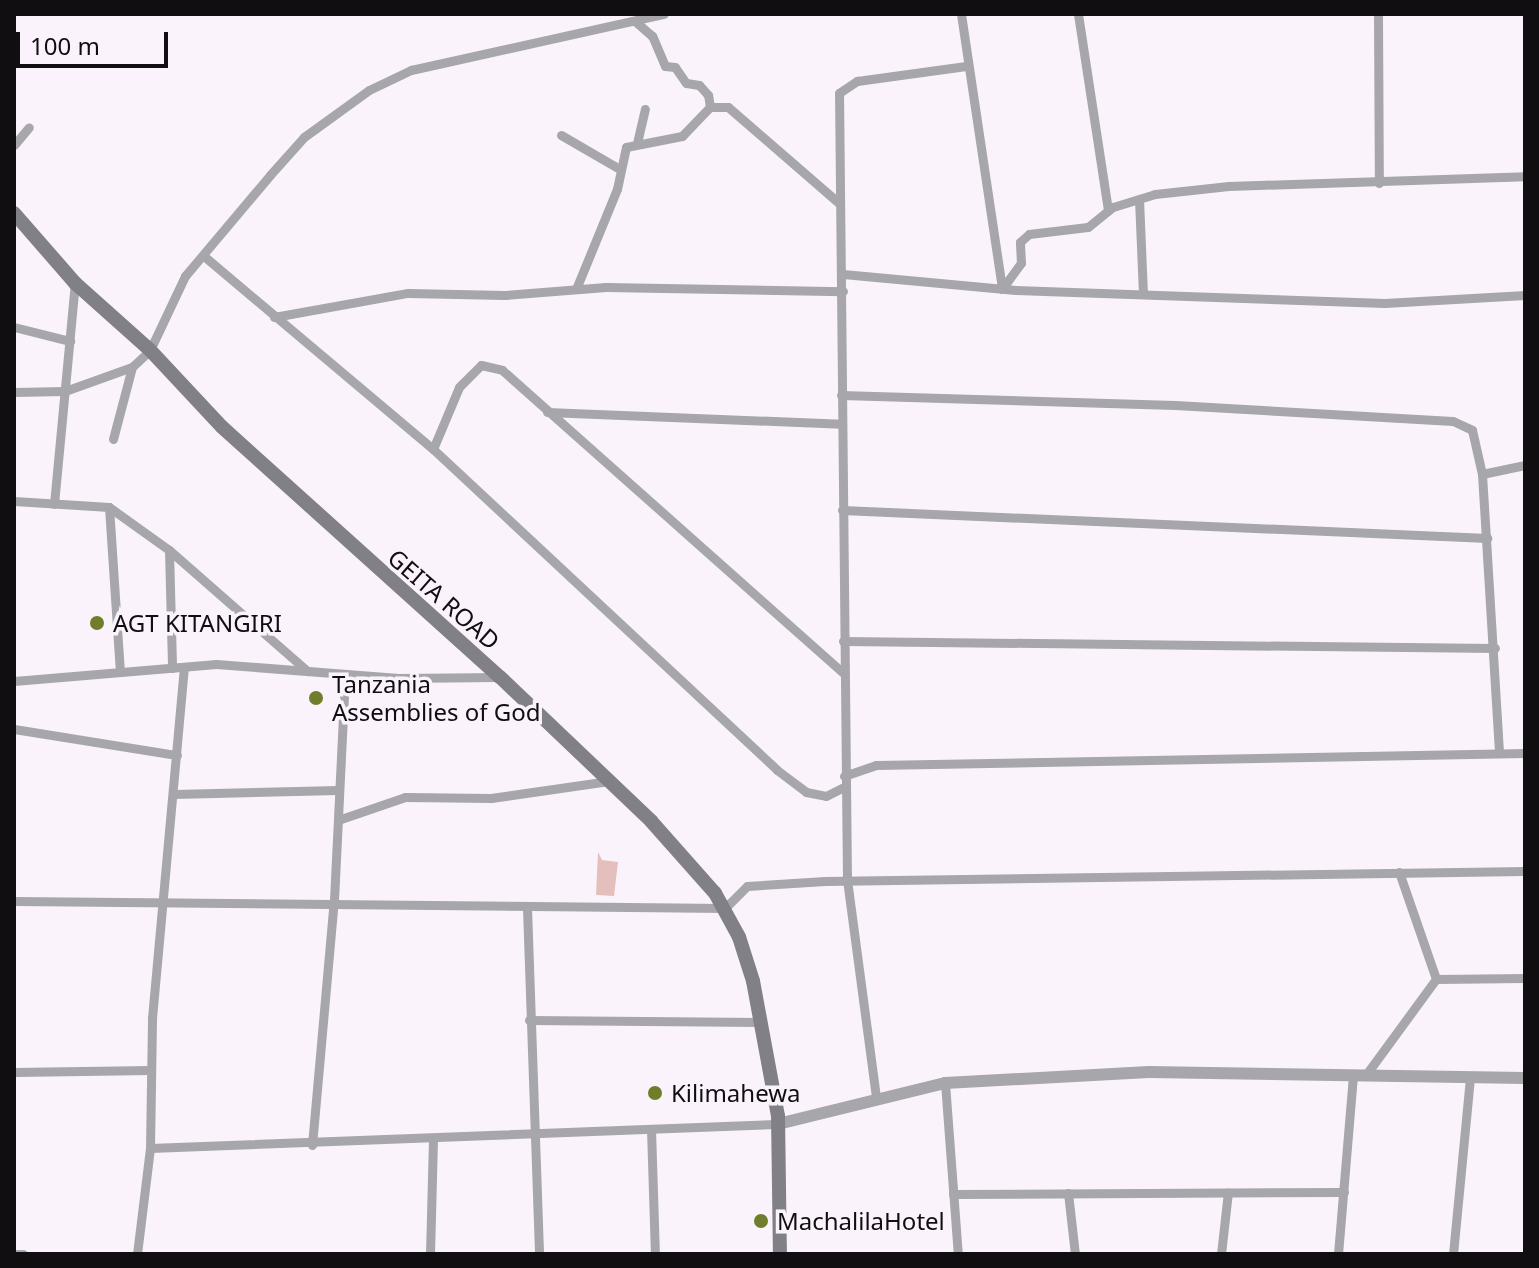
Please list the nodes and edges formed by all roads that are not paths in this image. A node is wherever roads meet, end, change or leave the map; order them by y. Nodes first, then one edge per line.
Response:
1 (662, 14) edge
2 (961, 14) edge
3 (1078, 14) edge
4 (1378, 14) edge
5 (635, 21) junction
6 (966, 66) junction
7 (710, 107) junction
8 (645, 109) dead end
9 (29, 127) dead end
10 (561, 135) dead end
11 (637, 143) junction
12 (14, 145) edge
13 (618, 168) junction
14 (1525, 176) edge
15 (1379, 183) junction
16 (1139, 199) junction
17 (839, 203) junction
18 (1108, 211) junction
19 (14, 213) edge
20 (205, 257) junction
21 (843, 274) junction
22 (75, 283) junction
23 (576, 289) junction
24 (1002, 289) junction
25 (843, 291) junction
26 (1143, 294) junction
27 (1525, 295) edge
28 (274, 317) junction
29 (14, 327) edge
30 (70, 341) junction
31 (150, 350) junction
32 (132, 367) junction
33 (65, 391) junction
34 (14, 392) edge
35 (841, 395) junction
36 (547, 412) junction
37 (841, 424) junction
38 (113, 439) dead end
39 (433, 449) junction
40 (1525, 465) edge
41 (1482, 474) junction
42 (14, 501) edge
43 (54, 504) junction
44 (109, 507) junction
45 (842, 510) junction
46 (1487, 538) junction
47 (169, 550) junction
48 (843, 641) junction
49 (1495, 648) junction
50 (184, 667) junction
51 (172, 668) junction
52 (120, 671) junction
53 (308, 672) junction
54 (843, 673) junction
55 (345, 674) junction
56 (500, 677) junction
57 (14, 681) edge
58 (14, 729) edge
59 (1499, 752) junction
60 (1525, 753) edge
61 (177, 755) junction
62 (844, 776) junction
63 (609, 781) junction
64 (844, 787) junction
65 (338, 790) junction
66 (174, 794) junction
67 (338, 820) junction
68 (1525, 871) edge
69 (1399, 872) junction
70 (847, 880) junction
71 (334, 900) junction
72 (14, 901) edge
73 (166, 904) junction
74 (527, 908) junction
75 (725, 908) junction
76 (1525, 978) edge
77 (1436, 979) junction
78 (529, 1020) junction
79 (760, 1022) junction
80 (151, 1070) junction
81 (14, 1072) edge
82 (1359, 1075) junction
83 (1470, 1077) junction
84 (1525, 1078) edge
85 (945, 1083) junction
86 (876, 1097) junction
87 (778, 1124) junction
88 (651, 1129) junction
89 (537, 1134) junction
90 (433, 1139) junction
91 (312, 1145) junction
92 (150, 1148) junction
93 (1228, 1192) junction
94 (1344, 1192) junction
95 (1068, 1193) junction
96 (953, 1194) junction
97 (14, 1254) edge
98 (23, 1254) edge
99 (137, 1254) edge
100 (430, 1254) edge
101 (539, 1254) edge
102 (655, 1254) edge
103 (780, 1254) edge
104 (958, 1254) edge
105 (1075, 1254) edge
106 (1221, 1254) edge
107 (1338, 1254) edge
108 (1453, 1254) edge

1 - 5 street
2 - 6 street
3 - 18 street
4 - 15 street
5 - 7 street
5 - 20 street
6 - 17 street
6 - 24 street
7 - 11 street
7 - 17 street
8 - 11 street
9 - 12 street
10 - 13 street
11 - 13 street
13 - 23 street
14 - 15 street
15 - 16 street
16 - 18 street
16 - 26 street
17 - 21 street
18 - 24 street
19 - 22 main road, GEITA ROAD
20 - 28 street
20 - 31 street
21 - 24 street
21 - 25 street
22 - 30 street
22 - 31 main road, GEITA ROAD
23 - 25 street
23 - 28 street
24 - 26 street
25 - 35 street
26 - 27 street
28 - 39 street
29 - 30 street
30 - 33 street
31 - 32 street
31 - 56 main road, GEITA ROAD
32 - 33 street
32 - 38 street
33 - 34 street
33 - 43 street
35 - 37 street
35 - 41 street
36 - 37 street
36 - 39 street
36 - 54 street
37 - 45 street
39 - 64 street
40 - 41 street
41 - 46 street
42 - 43 street
43 - 44 street
44 - 47 street
44 - 52 street
45 - 46 street
45 - 48 street
46 - 49 street
47 - 51 street
47 - 53 street
48 - 49 street
48 - 54 street
49 - 59 street
50 - 51 street
50 - 53 street
50 - 61 street
51 - 52 street
52 - 57 street
53 - 55 street
54 - 62 street
55 - 56 street
55 - 65 street
56 - 63 main road, GEITA ROAD
58 - 61 street
59 - 60 street
59 - 62 street
61 - 66 street
62 - 64 street
63 - 67 street
63 - 75 main road, GEITA ROAD
64 - 70 street
65 - 66 street
65 - 67 street
66 - 73 street
67 - 71 street
68 - 69 street
69 - 70 street
69 - 77 street
70 - 75 street
70 - 86 street
71 - 73 street
71 - 74 street
71 - 91 street
72 - 73 street
73 - 80 street
74 - 75 street
74 - 78 street
75 - 79 main road, GEITA ROAD
76 - 77 street
77 - 82 street
78 - 79 street
78 - 89 street
79 - 87 main road, GEITA ROAD
80 - 81 street
80 - 92 street
82 - 83 street
82 - 85 street
82 - 94 street
83 - 84 street
83 - 108 street
85 - 86 street
85 - 96 street
86 - 87 street
87 - 88 street
87 - 103 main road, GEITA ROAD
88 - 89 street
88 - 102 street
89 - 90 street
89 - 101 street
90 - 91 street
90 - 100 street
91 - 92 street
92 - 99 street
93 - 94 street
93 - 95 street
93 - 106 street
94 - 107 street
95 - 96 street
95 - 105 street
96 - 104 street
97 - 98 street

